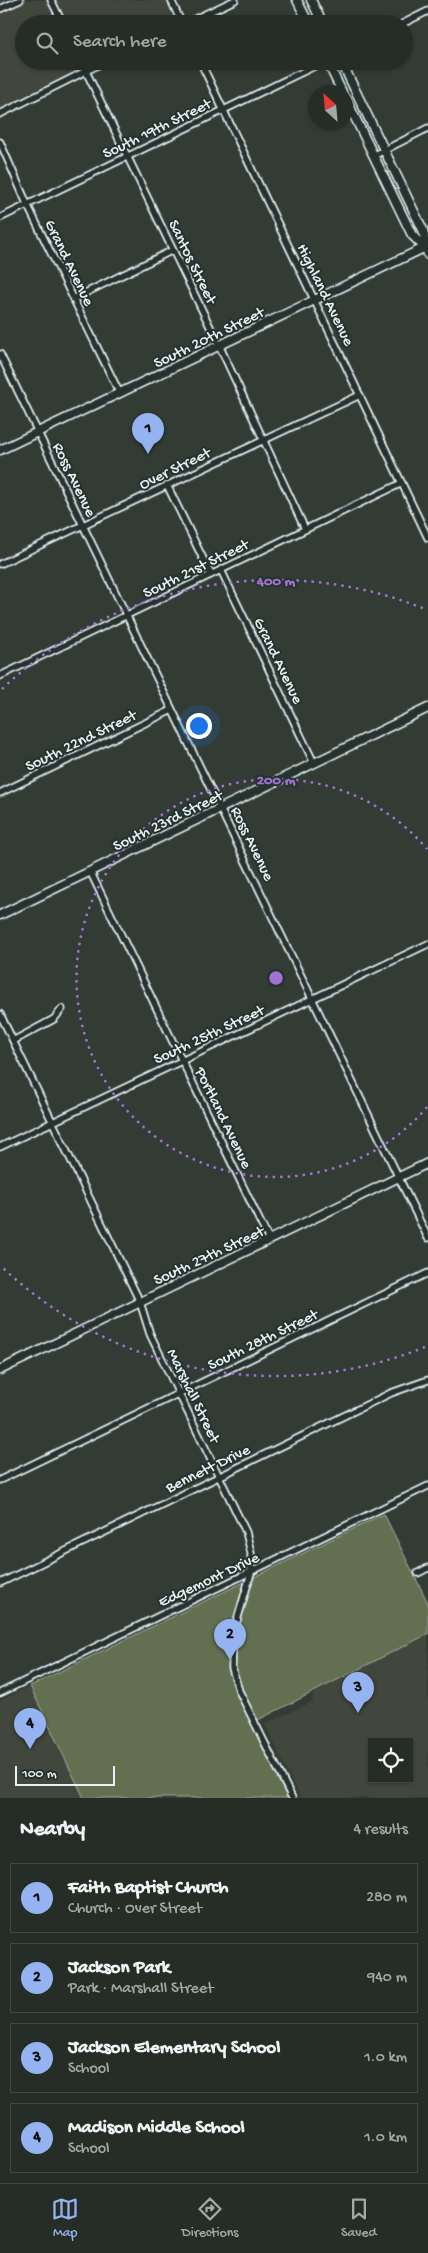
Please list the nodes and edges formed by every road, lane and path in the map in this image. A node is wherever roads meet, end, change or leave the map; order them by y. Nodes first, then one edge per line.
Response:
1 (20, 0) edge
2 (52, 0) edge
3 (171, 0) edge
4 (235, 0) edge
5 (297, 0) edge
6 (311, 0) edge
7 (0, 10) edge
8 (428, 11) edge
9 (59, 15) edge
10 (178, 15) edge
11 (202, 15) edge
12 (304, 15) edge
13 (318, 15) edge
14 (413, 18) edge
15 (204, 70) edge
16 (307, 70) edge
17 (331, 70) edge
18 (345, 70) edge
19 (86, 71) joint
20 (338, 85) edge
21 (224, 110) junction
22 (0, 114) edge
23 (353, 114) edge
24 (428, 128) edge
25 (0, 142) edge
26 (384, 150) junction
27 (373, 156) junction
28 (127, 157) junction
29 (28, 204) junction
30 (0, 218) edge
31 (173, 250) junction
32 (427, 250) edge
33 (74, 299) junction
34 (314, 300) junction
35 (219, 345) junction
36 (0, 354) edge
37 (120, 394) junction
38 (360, 395) junction
39 (38, 432) junction
40 (263, 439) junction
41 (0, 450) edge
42 (402, 483) junction
43 (167, 485) junction
44 (83, 525) junction
45 (305, 529) junction
46 (428, 538) edge
47 (0, 564) edge
48 (221, 570) junction
49 (211, 575) junction
50 (128, 615) junction
51 (0, 676) edge
52 (428, 708) edge
53 (172, 710) junction
54 (314, 763) junction
55 (0, 792) edge
56 (221, 808) junction
57 (90, 871) junction
58 (0, 915) edge
59 (428, 944) edge
60 (313, 998) junction
61 (62, 1009) dead end
62 (0, 1014) edge
63 (13, 1041) junction
64 (183, 1060) junction
65 (52, 1121) junction
66 (0, 1147) edge
67 (428, 1163) edge
68 (399, 1177) junction
69 (428, 1238) edge
70 (269, 1240) junction
71 (428, 1273) edge
72 (140, 1302) junction
73 (0, 1370) edge
74 (428, 1380) edge
75 (179, 1393) junction
76 (219, 1476) junction
77 (0, 1480) edge
78 (428, 1486) edge
79 (428, 1568) edge
80 (251, 1573) junction
81 (418, 1573) dead end
82 (0, 1583) edge
83 (0, 1693) edge
84 (292, 1798) edge

1 - 7 street
2 - 9 street
3 - 10 street
4 - 11 street
5 - 12 street
6 - 13 street
8 - 14 street
15 - 21 street, Highland Avenue
16 - 21 street, South 19th Street
17 - 20 street
18 - 26 street
19 - 22 street
19 - 28 street, Santos Street
21 - 28 street, South 19th Street
21 - 34 street, Highland Avenue
23 - 27 street
24 - 26 street
25 - 29 street, Grand Avenue
26 - 27 street
26 - 32 street
27 - 32 street
28 - 29 street, South 19th Street
28 - 31 street, Santos Street
29 - 30 street, South 19th Street
29 - 33 street, Grand Avenue
31 - 33 street
31 - 35 street, Santos Street
32 - 34 street, South 20th Street
33 - 37 street, Grand Avenue
34 - 35 street, South 20th Street
34 - 38 street, Highland Avenue
35 - 37 street, South 20th Street
35 - 40 street, Santos Street
36 - 39 street, Ross Avenue
37 - 39 street, South 20th Street
38 - 40 street, Over Street
38 - 42 street, Highland Avenue
39 - 41 street, South 20th Street
39 - 44 street, Ross Avenue
40 - 43 street, Over Street
40 - 45 street, Santos Street
42 - 45 street, South 21st Street
42 - 46 street, Highland Avenue
43 - 44 street, Over Street
43 - 49 street
44 - 47 street, Over Street
44 - 50 street, Ross Avenue
45 - 48 street, South 21st Street
48 - 49 street, South 21st Street
48 - 54 street, Grand Avenue
49 - 50 street, South 21st Street
50 - 51 street, South 21st Street
50 - 53 street, Ross Avenue
52 - 54 street, South 23rd Street
53 - 55 street, South 22nd Street
53 - 56 street, Ross Avenue
54 - 56 street, South 23rd Street
56 - 57 street, South 23rd Street
56 - 60 street, Ross Avenue
57 - 58 street, South 23rd Street
57 - 64 street, Portland Avenue
59 - 60 street, South 25th Street
60 - 64 street, South 25th Street
60 - 68 street, Ross Avenue
61 - 63 street
62 - 63 street, Marshall Street
63 - 65 street, Marshall Street
64 - 65 street, South 25th Street
64 - 70 street, Portland Avenue
65 - 66 street, South 25th Street
65 - 72 street, Marshall Street
67 - 68 street, South 27th Street
68 - 69 street, Ross Avenue
68 - 70 street, South 27th Street
70 - 72 street, South 27th Street
71 - 75 street, South 28th Street
72 - 73 street, South 27th Street
72 - 75 street, Marshall Street
74 - 76 street, Bennett Drive
75 - 76 street, Marshall Street
75 - 77 street, South 28th Street
76 - 80 street, Marshall Street
76 - 82 street, Bennett Drive
78 - 80 street, Edgemont Drive
79 - 81 street
80 - 83 street, Edgemont Drive
80 - 84 street, Marshall Street

